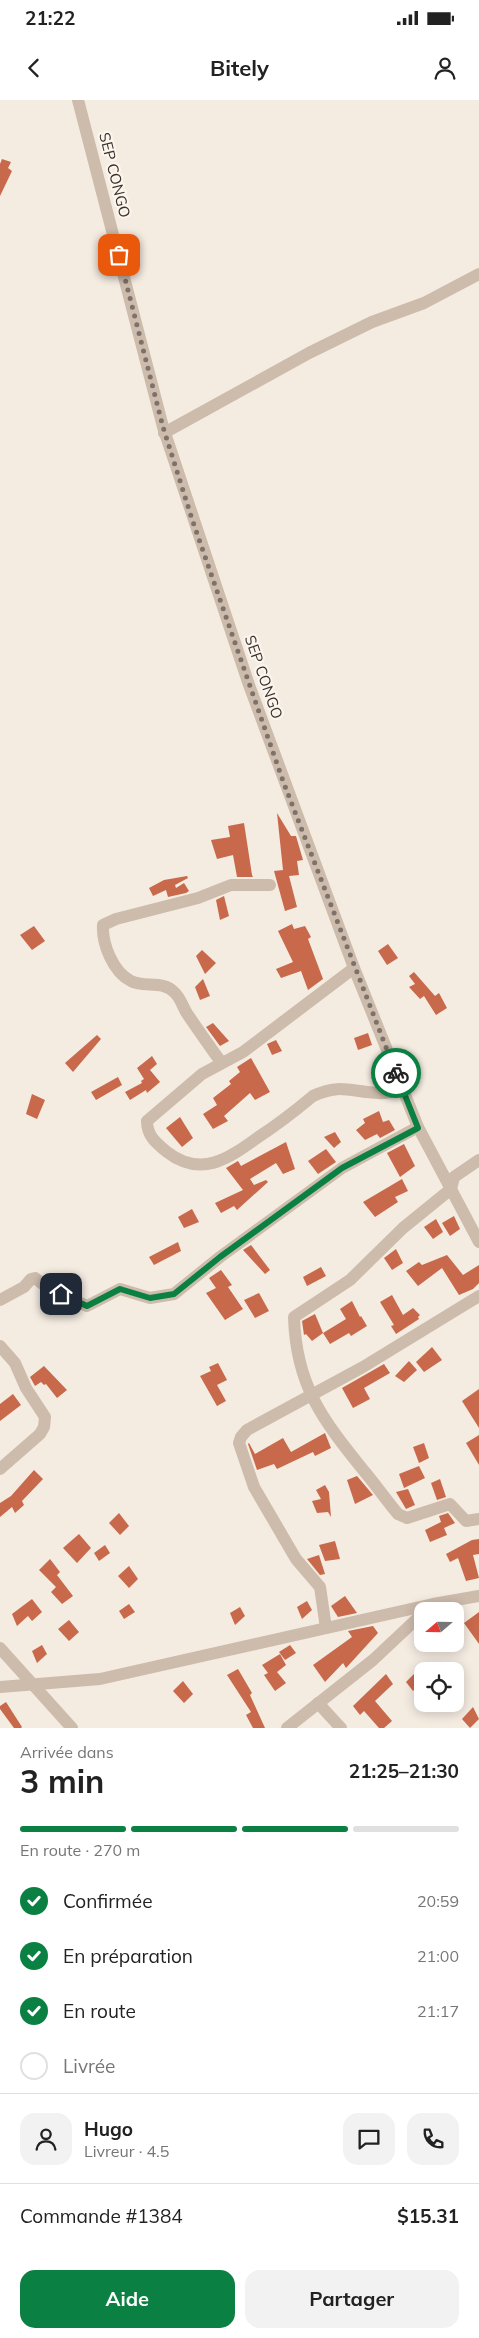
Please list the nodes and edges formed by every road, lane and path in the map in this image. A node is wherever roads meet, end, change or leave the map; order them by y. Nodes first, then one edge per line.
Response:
1 (78, 100) edge
2 (479, 274) edge
3 (164, 432) junction
4 (270, 885) dead end
5 (354, 968) junction
6 (221, 1062) junction
7 (403, 1090) junction
8 (418, 1128) junction
9 (479, 1160) edge
10 (451, 1189) junction
11 (479, 1242) edge
12 (479, 1296) edge
13 (0, 1300) edge
14 (0, 1346) edge
15 (310, 1396) junction
16 (0, 1469) edge
17 (479, 1519) edge
18 (479, 1596) edge
19 (454, 1602) edge
20 (414, 1611) edge
21 (414, 1622) edge
22 (326, 1628) junction
23 (0, 1648) edge
24 (34, 1685) junction
25 (0, 1687) edge
26 (318, 1703) junction
27 (72, 1728) edge
28 (287, 1728) edge
29 (341, 1728) edge

1 - 3 street, SEP CONGO
2 - 3 street
3 - 5 street, SEP CONGO
4 - 6 street
5 - 6 street
5 - 7 street, SEP CONGO
6 - 7 street
7 - 8 street, SEP CONGO
8 - 10 street, SEP CONGO
8 - 13 street
9 - 10 street
10 - 11 street, SEP CONGO
10 - 15 street
12 - 15 street
14 - 16 street
15 - 17 street
15 - 22 street
18 - 19 street
20 - 22 street
21 - 26 street
22 - 24 street
23 - 24 street
24 - 25 street
24 - 27 street
26 - 28 street
26 - 29 street

